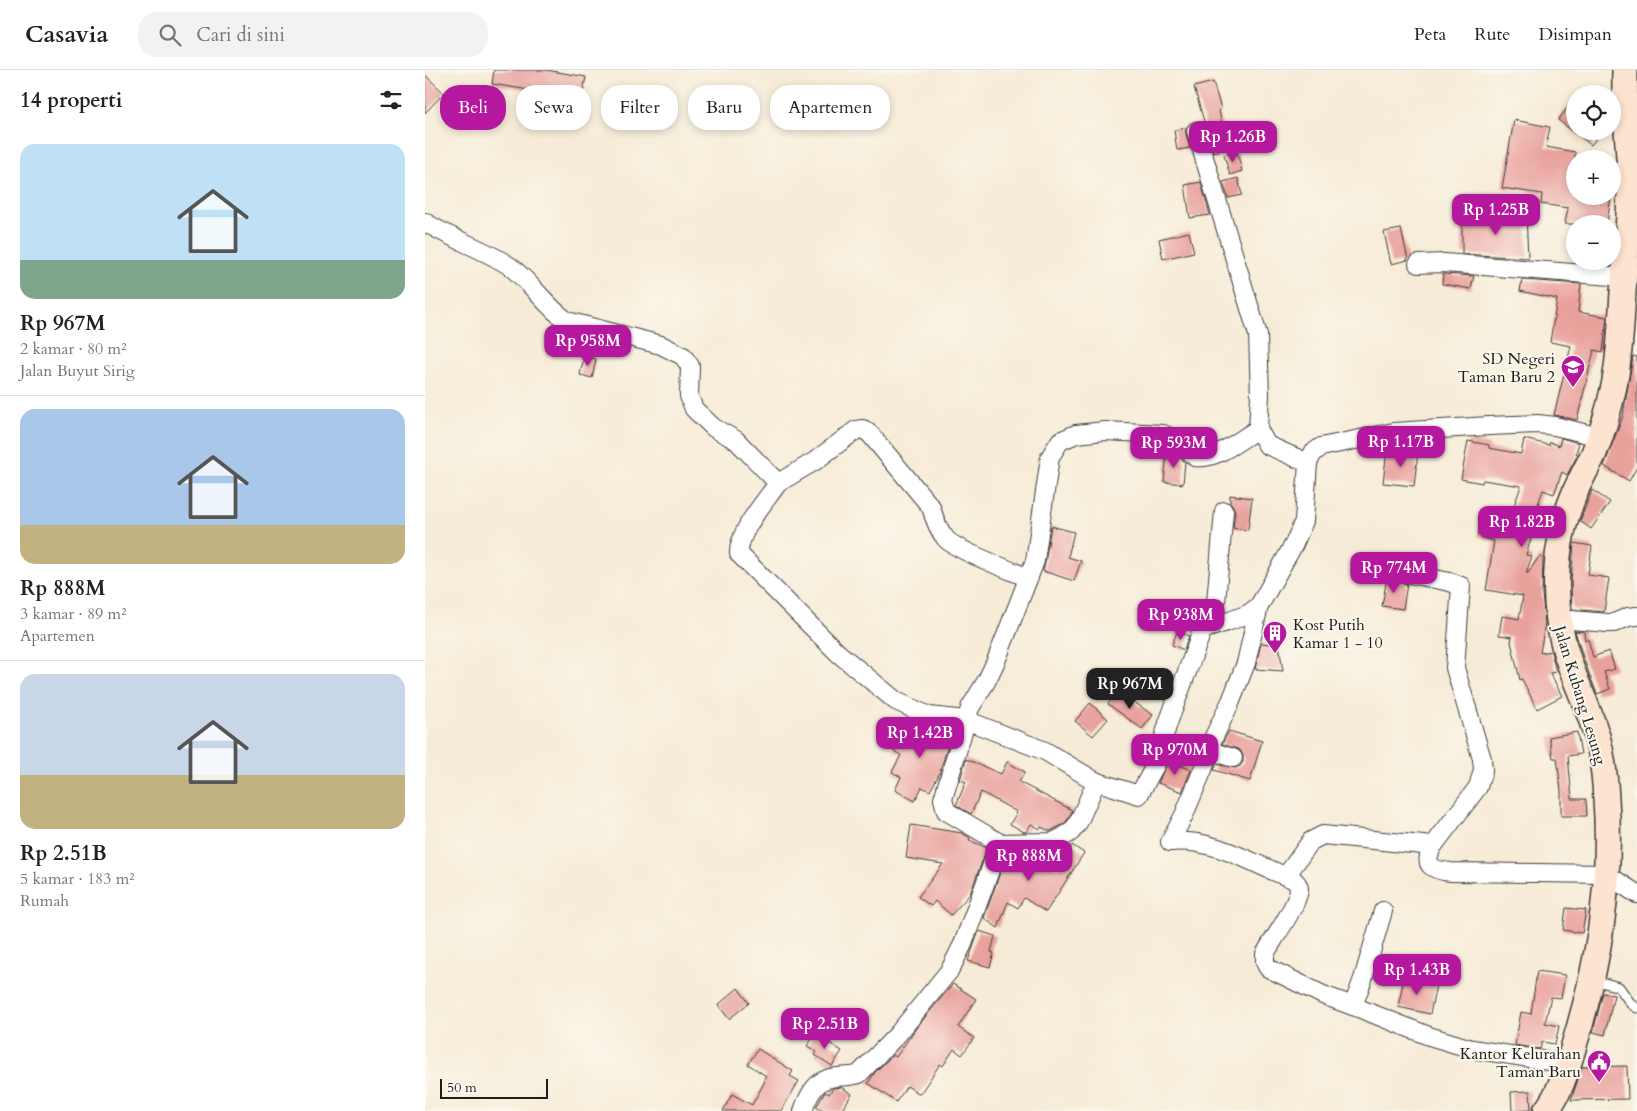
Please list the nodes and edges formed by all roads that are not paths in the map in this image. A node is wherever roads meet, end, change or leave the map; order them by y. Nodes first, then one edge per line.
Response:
1 (1629, 81) edge
2 (1196, 131) dead end
3 (425, 222) edge
4 (1418, 264) dead end
5 (1625, 277) junction
6 (1258, 429) junction
7 (1600, 437) junction
8 (1308, 463) junction
9 (778, 482) junction
10 (1224, 511) dead end
11 (1400, 572) dead end
12 (1029, 578) junction
13 (1259, 606) junction
14 (1637, 616) edge
15 (1559, 620) junction
16 (1214, 625) junction
17 (966, 720) junction
18 (1209, 747) junction
19 (1233, 758) dead end
20 (1095, 782) junction
21 (1000, 843) junction
22 (1433, 846) junction
23 (1606, 874) junction
24 (1286, 876) junction
25 (1637, 894) edge
26 (1383, 910) dead end
27 (1591, 979) junction
28 (1353, 1006) junction
29 (1637, 1008) edge
30 (1568, 1064) junction
31 (803, 1111) edge
32 (1546, 1111) edge

1 - 5 street, Jalan Kubang Lesung
2 - 6 street
3 - 9 street
4 - 5 street
5 - 7 street, Jalan Kubang Lesung
6 - 8 street
6 - 12 street
7 - 8 street
7 - 15 street, Jalan Kubang Lesung
8 - 13 street
9 - 12 street
9 - 17 street
10 - 16 street
11 - 22 street
12 - 17 street
13 - 16 street
13 - 18 street
14 - 15 street
15 - 23 street, Jalan Kubang Lesung
16 - 20 street
17 - 20 street
17 - 21 street
18 - 19 street
18 - 24 street
20 - 21 street
21 - 31 street
22 - 23 street
22 - 24 street
23 - 25 street
23 - 27 street, Jalan Kubang Lesung
24 - 28 street
26 - 28 street
27 - 29 lane
27 - 30 street, Jalan Kubang Lesung
28 - 30 street
30 - 32 street, Jalan Kubang Lesung

